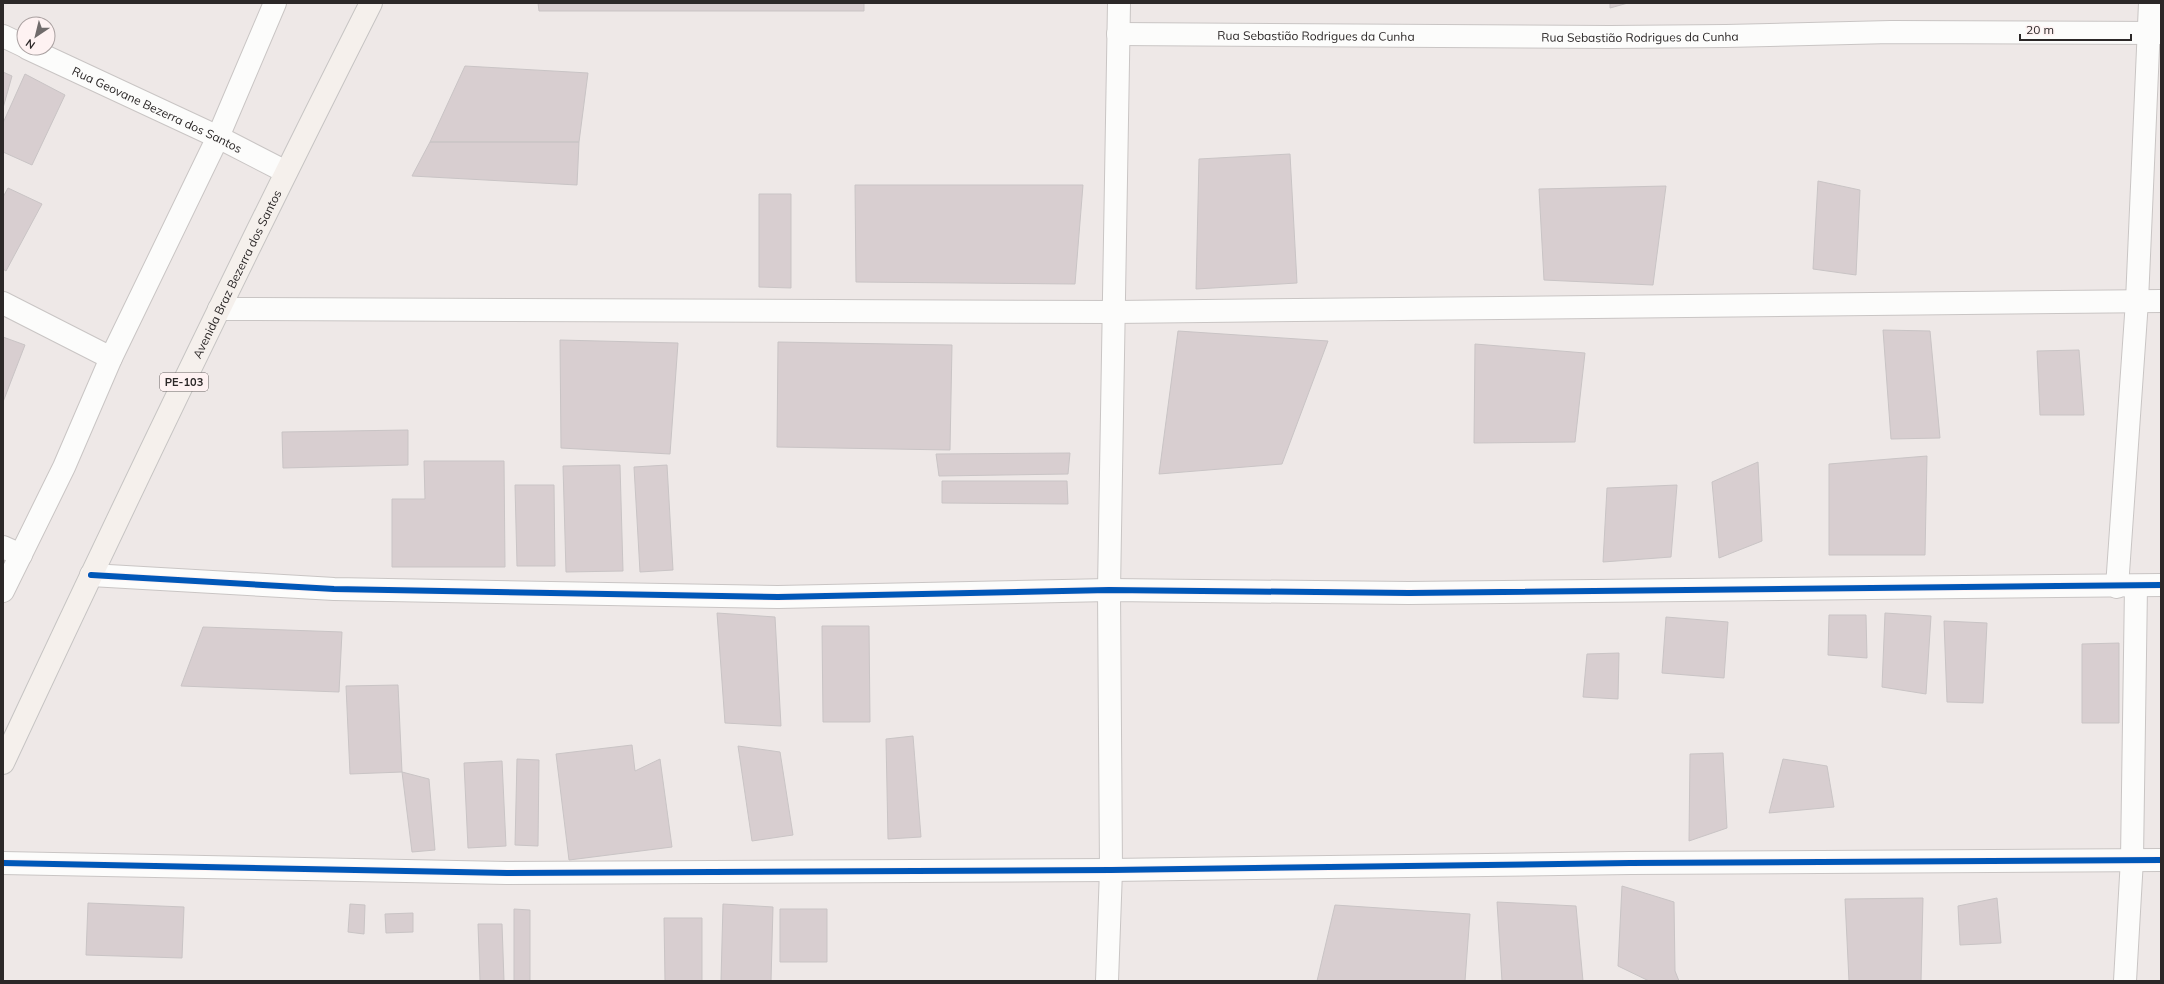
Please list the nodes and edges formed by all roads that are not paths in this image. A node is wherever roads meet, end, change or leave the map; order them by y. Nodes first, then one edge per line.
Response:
1 (275, 3) edge
2 (371, 3) edge
3 (1119, 3) edge
4 (2150, 3) edge
5 (2154, 33) edge
6 (1118, 34) junction
7 (3, 36) edge
8 (16, 42) edge
9 (44, 56) edge
10 (218, 137) junction
11 (286, 172) junction
12 (2137, 301) junction
13 (2161, 302) edge
14 (3, 303) edge
15 (220, 309) junction
16 (1115, 312) junction
17 (111, 358) junction
18 (12, 551) edge
19 (91, 575) junction
20 (2161, 585) edge
21 (2127, 586) junction
22 (1109, 590) junction
23 (3, 591) edge
24 (3, 763) edge
25 (2132, 859) junction
26 (2161, 860) edge
27 (3, 863) edge
28 (1111, 870) junction
29 (1107, 981) edge
30 (2125, 981) edge

1 - 10 street
2 - 11 main road, Avenida Braz Bezerra dos Santos / PE-103
3 - 6 street
4 - 5 street
5 - 6 street, Rua Sebastião Rodrigues da Cunha
5 - 12 street
6 - 16 street
7 - 8 street
9 - 10 street, Rua Geovane Bezerra dos Santos
10 - 11 street, Rua Geovane Bezerra dos Santos
10 - 17 street
11 - 15 main road, Avenida Braz Bezerra dos Santos / PE-103
12 - 13 street
12 - 16 street
12 - 21 street
14 - 17 street
15 - 16 street
15 - 19 main road, Avenida Braz Bezerra dos Santos / PE-103
16 - 22 street
17 - 18 street
18 - 23 street
19 - 22 street
19 - 24 main road, Avenida Braz Bezerra dos Santos / PE-103
20 - 21 street
21 - 22 street
21 - 25 street
22 - 28 street
25 - 26 street
25 - 28 street
25 - 30 street
27 - 28 street
28 - 29 street

